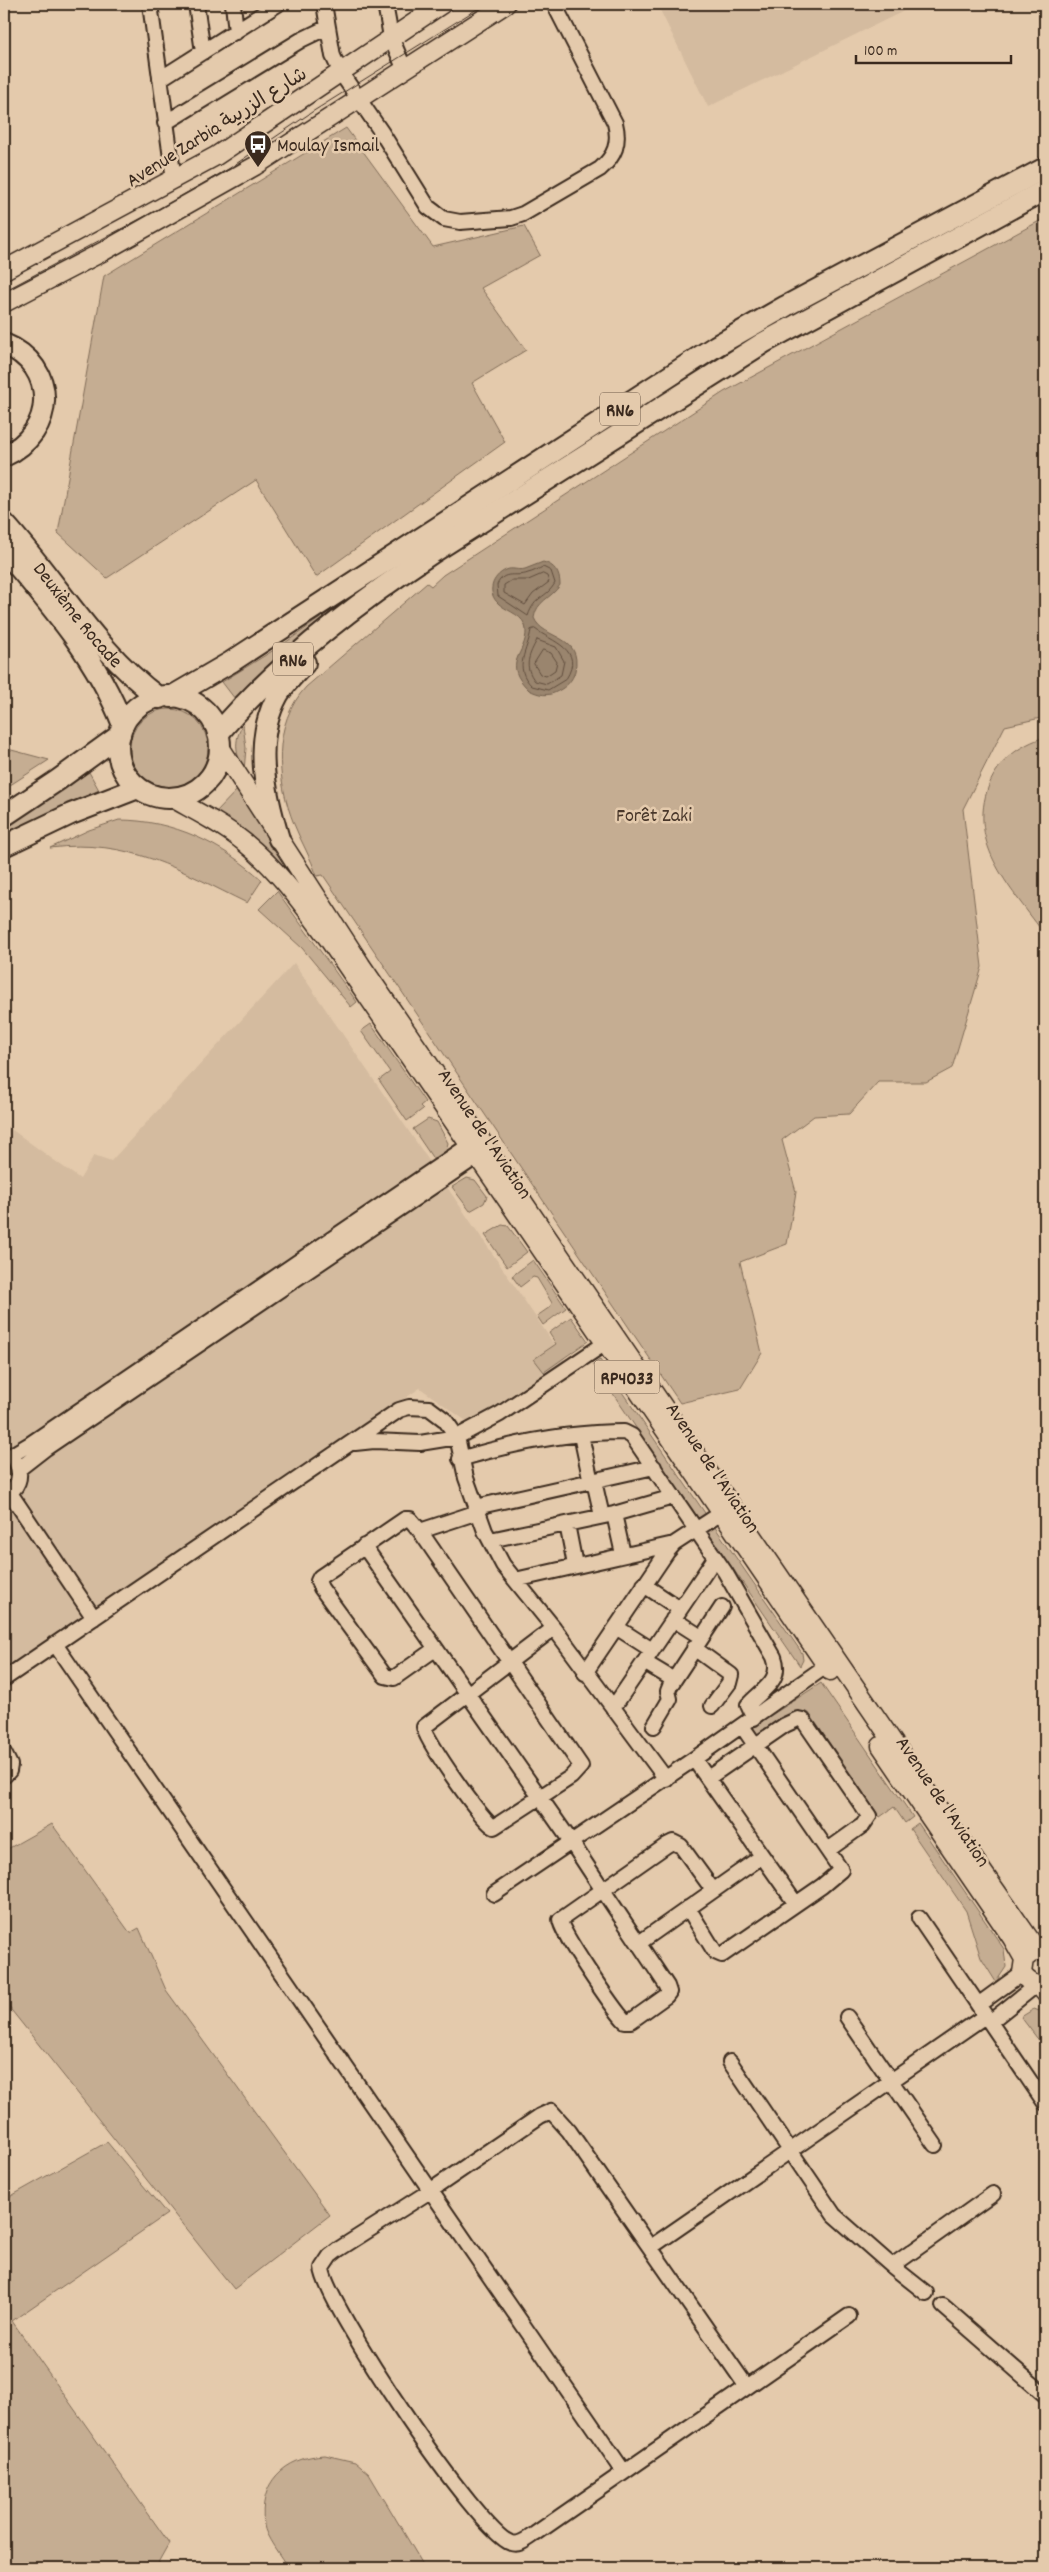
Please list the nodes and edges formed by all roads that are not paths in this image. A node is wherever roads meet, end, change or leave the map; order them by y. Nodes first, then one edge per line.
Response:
1 (150, 4) edge
2 (196, 4) edge
3 (233, 4) edge
4 (278, 4) edge
5 (324, 4) edge
6 (385, 4) edge
7 (442, 4) edge
8 (506, 4) edge
9 (554, 4) edge
10 (328, 27) junction
11 (236, 32) junction
12 (391, 37) junction
13 (203, 52) junction
14 (404, 68) junction
15 (340, 73) junction
16 (160, 79) junction
17 (358, 98) junction
18 (165, 123) junction
19 (1045, 168) edge
20 (174, 180) junction
21 (1045, 190) edge
22 (4, 270) edge
23 (4, 303) edge
24 (4, 344) edge
25 (4, 456) edge
26 (4, 524) edge
27 (4, 550) edge
28 (352, 612) junction
29 (165, 697) junction
30 (121, 730) junction
31 (219, 741) junction
32 (138, 788) junction
33 (172, 798) junction
34 (4, 816) edge
35 (279, 839) junction
36 (4, 846) edge
37 (478, 1148) junction
38 (604, 1344) junction
39 (581, 1434) junction
40 (457, 1437) junction
41 (350, 1444) junction
42 (7, 1454) edge
43 (460, 1459) junction
44 (654, 1467) junction
45 (19, 1469) junction
46 (592, 1482) junction
47 (7, 1495) edge
48 (673, 1497) junction
49 (477, 1509) junction
50 (720, 1514) junction
51 (608, 1515) junction
52 (567, 1524) junction
53 (695, 1530) junction
54 (420, 1531) junction
55 (490, 1540) junction
56 (674, 1544) junction
57 (364, 1546) junction
58 (623, 1554) junction
59 (715, 1558) junction
60 (575, 1565) junction
61 (515, 1580) junction
62 (644, 1585) junction
63 (722, 1607) dead end
64 (677, 1614) junction
65 (94, 1618) junction
66 (616, 1627) junction
67 (554, 1628) junction
68 (698, 1643) junction
69 (55, 1644) junction
70 (435, 1649) junction
71 (648, 1656) junction
72 (510, 1663) junction
73 (826, 1666) junction
74 (585, 1673) junction
75 (4, 1679) edge
76 (674, 1680) junction
77 (467, 1694) junction
78 (712, 1706) dead end
79 (613, 1708) junction
80 (754, 1718) junction
81 (654, 1726) dead end
82 (742, 1726) junction
83 (755, 1745) junction
84 (4, 1753) edge
85 (694, 1759) junction
86 (4, 1776) edge
87 (666, 1778) junction
88 (708, 1778) junction
89 (540, 1797) junction
90 (572, 1843) junction
91 (828, 1850) junction
92 (761, 1857) junction
93 (602, 1889) junction
94 (713, 1890) junction
95 (494, 1894) dead end
96 (796, 1904) junction
97 (688, 1908) junction
98 (919, 1918) dead end
99 (640, 1943) junction
100 (1036, 1956) edge
101 (1042, 1987) edge
102 (984, 2014) junction
103 (847, 2017) dead end
104 (730, 2062) dead end
105 (893, 2081) junction
106 (1045, 2103) edge
107 (935, 2145) dead end
108 (791, 2149) junction
109 (430, 2191) junction
110 (993, 2194) dead end
111 (651, 2247) junction
112 (892, 2266) junction
113 (926, 2292) dead end
114 (943, 2306) dead end
115 (850, 2316) dead end
116 (747, 2387) junction
117 (1045, 2394) edge
118 (624, 2472) junction

1 - 16 street
2 - 13 street
3 - 11 street
4 - 11 street
5 - 10 street
6 - 12 street
7 - 12 main road, Avenue Zarbia شارع الزربية
8 - 14 main road
9 - 17 street
10 - 15 street
10 - 18 street
11 - 13 street
12 - 14 street
12 - 15 main road, Avenue Zarbia شارع الزربية
13 - 16 street
14 - 17 main road
15 - 17 street
15 - 20 main road, Avenue Zarbia شارع الزربية
16 - 18 street
17 - 23 main road
18 - 20 street
19 - 29 highway, RN6
20 - 22 main road, Avenue Zarbia شارع الزربية
21 - 28 highway, RN6
24 - 25 highway
26 - 29 highway, Deuxième Rocade
27 - 30 highway, Deuxième Rocade
28 - 31 highway, RN6
28 - 35 highway
29 - 30 highway, RN6
29 - 31 highway
30 - 32 highway
30 - 34 highway, RN6
31 - 33 highway, RN6
31 - 35 main road, Avenue de l'Aviation / RP4033
32 - 33 highway
32 - 36 highway
33 - 37 main road, Avenue de l'Aviation / RP4033
35 - 37 main road, Avenue de l'Aviation / RP4033
37 - 38 main road, Avenue de l'Aviation / RP4033
37 - 42 street
37 - 45 street
37 - 100 main road, Avenue de l'Aviation / RP4033
38 - 40 street
38 - 50 main road, Avenue de l'Aviation / RP4033
39 - 43 street
39 - 44 street
39 - 46 street
40 - 41 street
40 - 41 street
40 - 43 street
41 - 65 street
42 - 45 street
43 - 49 street
44 - 46 street
44 - 48 street
45 - 47 street
46 - 49 street
46 - 51 street
47 - 65 street
48 - 51 street
48 - 53 street
49 - 54 street
49 - 55 street
50 - 53 street
50 - 73 main road, Avenue de l'Aviation / RP4033
51 - 52 street
51 - 58 street
52 - 55 street
52 - 60 street
53 - 56 street
53 - 59 street
54 - 57 street
54 - 72 street
55 - 61 street
56 - 58 street
56 - 62 street
57 - 70 street
57 - 70 street
58 - 60 street
59 - 64 street
59 - 80 street
60 - 61 street
61 - 67 street
62 - 64 street
62 - 66 street
63 - 68 street
64 - 68 street
64 - 71 street
65 - 69 street
66 - 71 street
66 - 74 street
67 - 72 street
67 - 74 street
68 - 76 street
68 - 78 street
69 - 75 street
69 - 109 street
70 - 77 street
71 - 76 street
71 - 79 street
72 - 77 street
72 - 89 street
73 - 80 street
73 - 100 main road, Avenue de l'Aviation / RP4033
74 - 79 street
76 - 81 street
77 - 89 street
77 - 89 street
79 - 87 street
80 - 82 street
82 - 83 street
82 - 85 street
83 - 88 street
83 - 91 street
83 - 91 street
84 - 86 street
85 - 87 street
85 - 88 street
87 - 90 street
88 - 92 street
89 - 90 street
90 - 93 street
90 - 95 street
91 - 96 street
92 - 94 street
92 - 96 street
93 - 94 street
93 - 99 street
93 - 99 street
94 - 97 street
96 - 97 street
97 - 99 street
98 - 102 street
100 - 101 main road, Avenue de l'Aviation / RP4033
100 - 102 street
101 - 102 street
102 - 105 street
102 - 106 street
103 - 105 street
104 - 108 street
105 - 107 street
105 - 108 street
108 - 111 street
108 - 112 street
109 - 111 street
109 - 118 street
109 - 118 street
110 - 112 street
111 - 116 street
112 - 113 street
114 - 117 street
115 - 116 street
116 - 118 street

